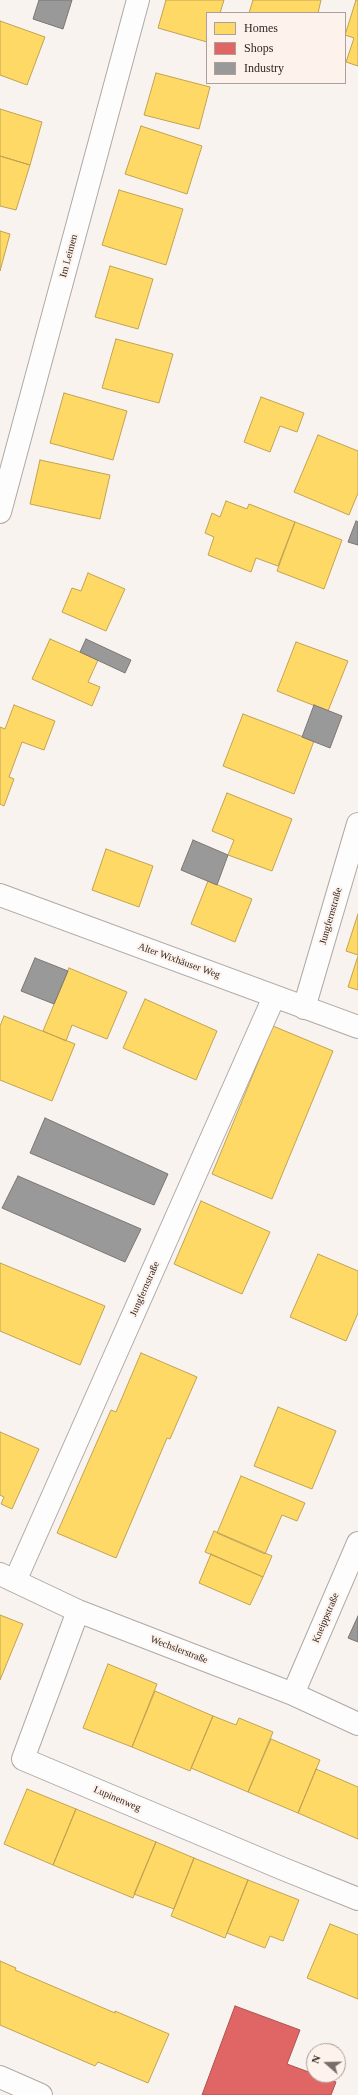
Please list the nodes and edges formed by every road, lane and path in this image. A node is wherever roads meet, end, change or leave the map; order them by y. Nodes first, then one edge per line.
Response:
1 (138, 0) edge
2 (0, 512) edge
3 (357, 829) edge
4 (0, 895) edge
5 (274, 997) junction
6 (304, 1008) junction
7 (358, 1027) edge
8 (358, 1542) edge
9 (8, 1578) edge
10 (78, 1611) junction
11 (293, 1694) junction
12 (358, 1724) edge
13 (358, 1898) edge
14 (0, 2077) edge
15 (41, 2095) edge

1 - 2 street, Im Leimen
3 - 6 street, Jungfernstraße
4 - 5 street, Alter Wixhäuser Weg
5 - 6 street, Alter Wixhäuser Weg
5 - 9 street, Jungfernstraße
6 - 7 street, Alter Wixhäuser Weg
8 - 11 street, Kneippstraße
9 - 10 street, Wechslerstraße
10 - 11 street, Wechslerstraße
10 - 13 street, Lupinenweg
11 - 12 street, Wechslerstraße
14 - 15 street

